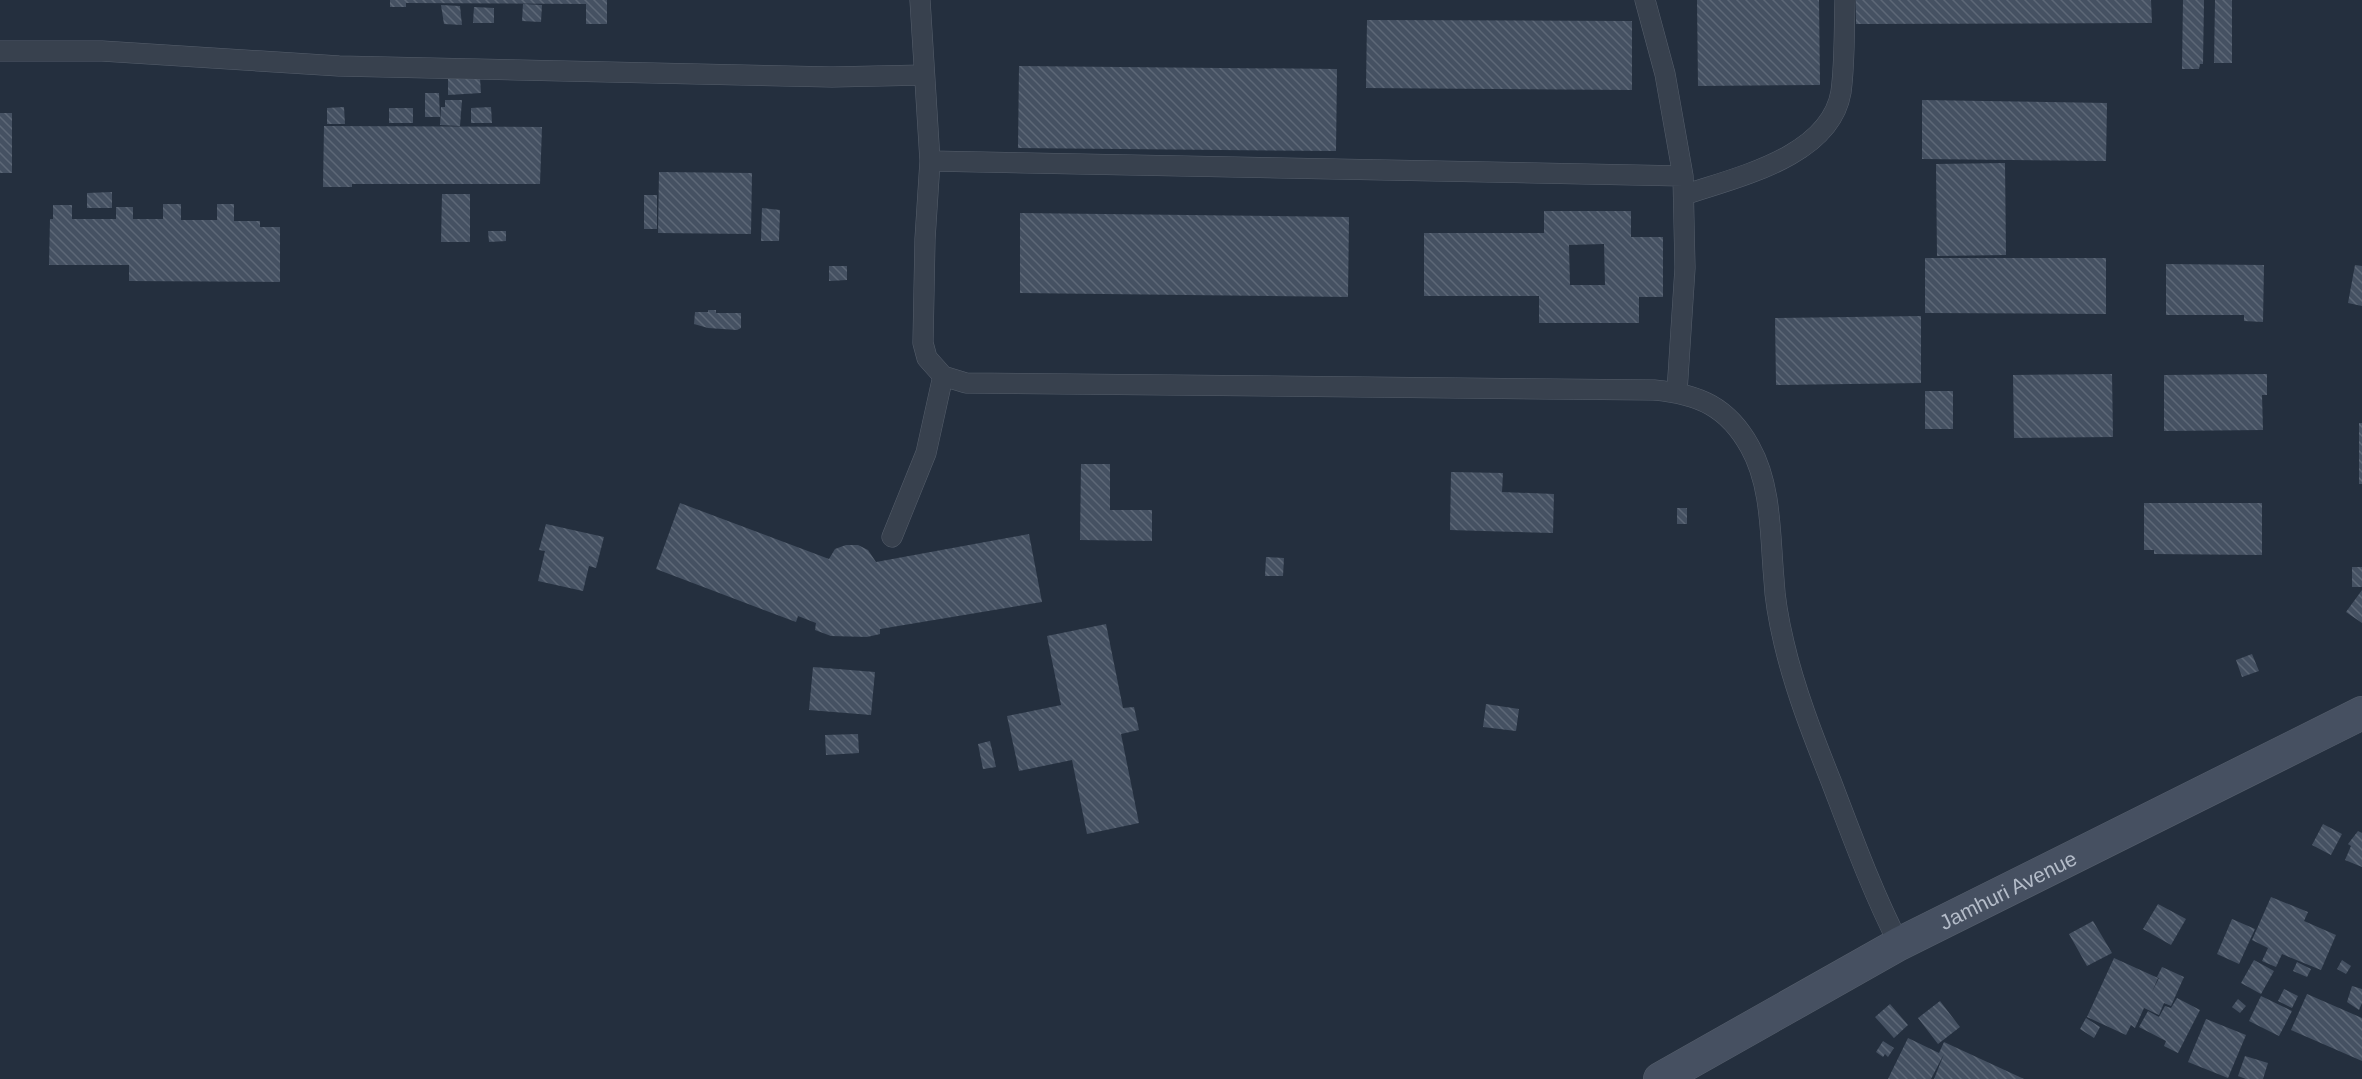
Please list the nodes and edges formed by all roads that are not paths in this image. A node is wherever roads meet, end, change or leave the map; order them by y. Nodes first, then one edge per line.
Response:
1 (920, 0) edge
2 (1645, 0) edge
3 (1845, 0) edge
4 (0, 51) edge
5 (924, 75) junction
6 (930, 161) junction
7 (1683, 185) junction
8 (943, 376) junction
9 (1677, 392) junction
10 (892, 537) dead end
11 (2362, 712) edge
12 (1899, 944) junction
13 (1660, 1079) edge

1 - 5 lane
2 - 7 lane
3 - 7 lane
4 - 5 lane
5 - 6 lane
6 - 7 lane
6 - 8 lane
7 - 9 lane
8 - 9 lane
8 - 10 lane
9 - 12 lane
11 - 12 street, Jamhuri Avenue
12 - 13 street, Jamhuri Avenue

